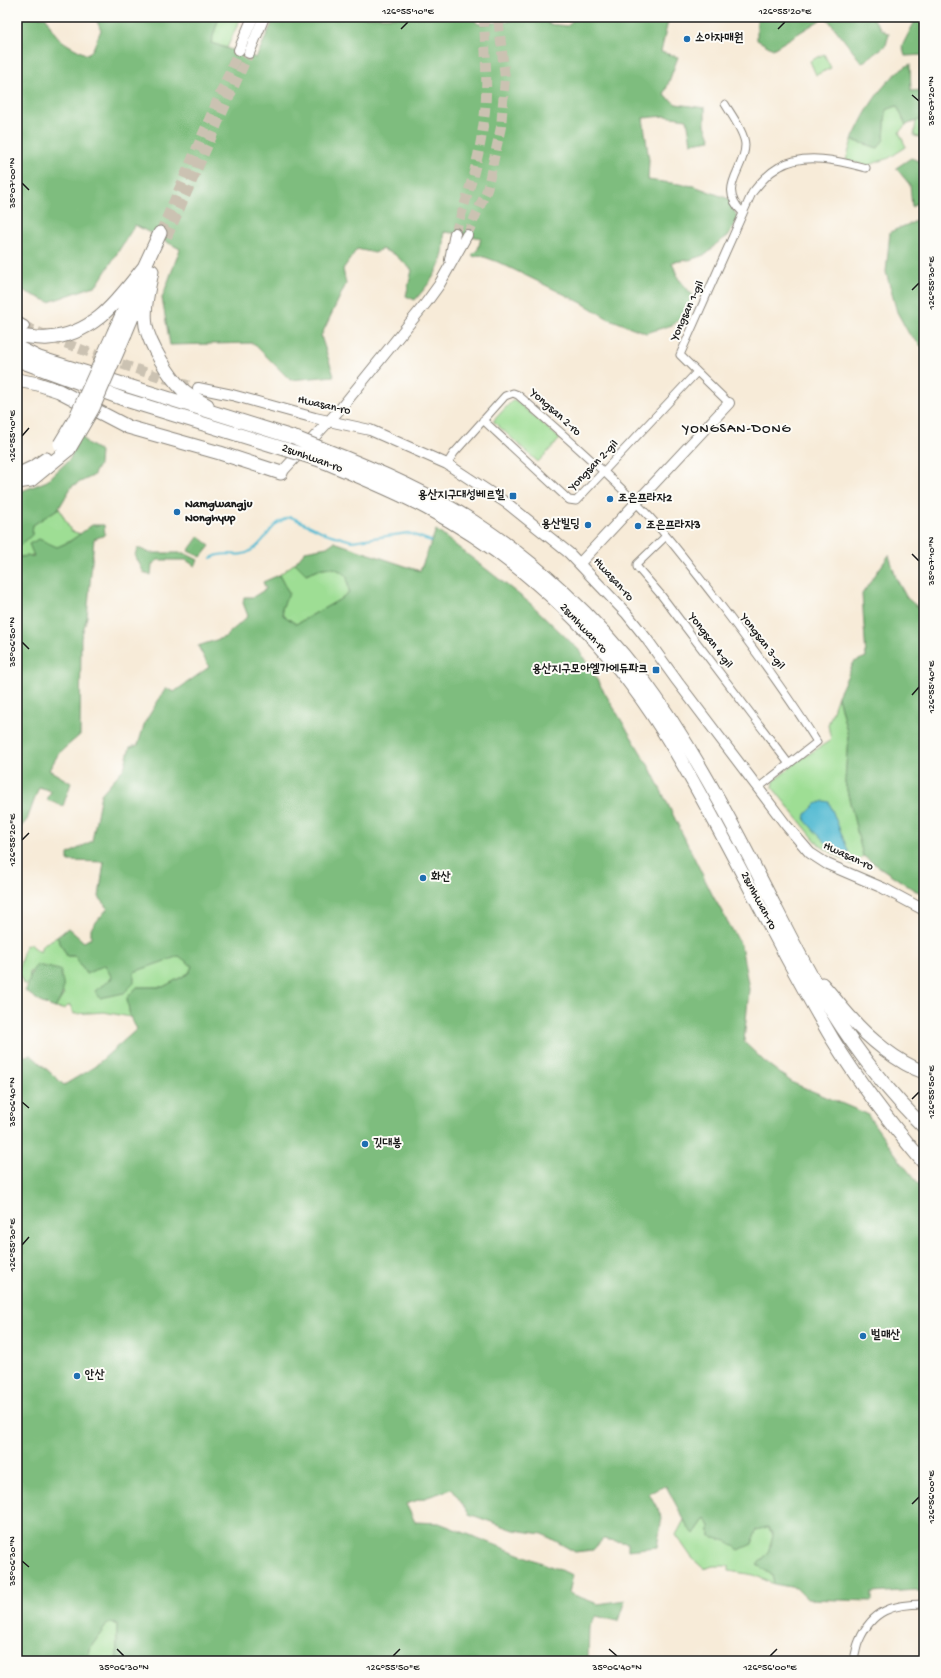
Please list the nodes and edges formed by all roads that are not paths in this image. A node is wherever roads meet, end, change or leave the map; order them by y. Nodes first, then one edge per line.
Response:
1 (252, 17) edge
2 (264, 17) edge
3 (725, 104) dead end
4 (866, 168) dead end
5 (743, 213) junction
6 (455, 233) tunnel mouth
7 (164, 235) tunnel mouth
8 (467, 235) tunnel mouth
9 (449, 266) junction
10 (148, 269) junction
11 (19, 328) edge
12 (17, 347) edge
13 (17, 360) edge
14 (698, 372) junction
15 (17, 374) edge
16 (56, 376) junction
17 (17, 380) edge
18 (198, 388) tunnel mouth
19 (729, 403) joint
20 (483, 420) junction
21 (329, 421) junction
22 (273, 432) junction
23 (64, 447) junction
24 (321, 455) junction
25 (447, 464) junction
26 (604, 472) junction
27 (282, 473) joint
28 (17, 474) edge
29 (17, 482) edge
30 (635, 503) junction
31 (666, 536) junction
32 (580, 563) junction
33 (789, 764) junction
34 (758, 788) junction
35 (924, 910) edge
36 (810, 972) junction
37 (924, 1072) edge
38 (924, 1127) edge
39 (924, 1163) edge
40 (924, 1604) edge
41 (852, 1661) edge

1 - 2 main road
3 - 5 street
4 - 5 street, Yongsan 1-gil
5 - 14 street, Yongsan 1-gil
6 - 9 main road
7 - 10 highway
8 - 9 main road
9 - 21 main road
10 - 11 highway
10 - 22 highway
10 - 23 highway, bridge
12 - 22 highway, 2sunhwan-ro
13 - 16 highway, 2sunhwan-ro
14 - 19 street, Yongsan 1-gil
14 - 26 street, Yongsan 2-gil
15 - 16 highway
16 - 24 highway, 2sunhwan-ro, bridge
17 - 27 highway
18 - 21 main road, Hwasan-ro
19 - 30 main road
20 - 25 street, Yongsan 2-ro
20 - 26 street, Yongsan 2-ro
20 - 26 street, Yongsan 2-gil
21 - 25 main road, Hwasan-ro
21 - 27 main road
22 - 24 highway, 2sunhwan-ro, bridge
23 - 28 highway
23 - 29 highway
24 - 36 highway, 2sunhwan-ro
24 - 39 highway, 2sunhwan-ro
25 - 32 main road, Hwasan-ro
26 - 30 street, Yongsan 2-ro
30 - 31 street, Yongsan 3-gil
30 - 32 main road
31 - 33 street, Yongsan 3-gil
31 - 33 street, Yongsan 4-gil
32 - 34 main road, Hwasan-ro
33 - 34 street, Yongsan 3-gil
34 - 35 main road, Hwasan-ro
36 - 37 highway
36 - 38 highway, 2sunhwan-ro
40 - 41 street

